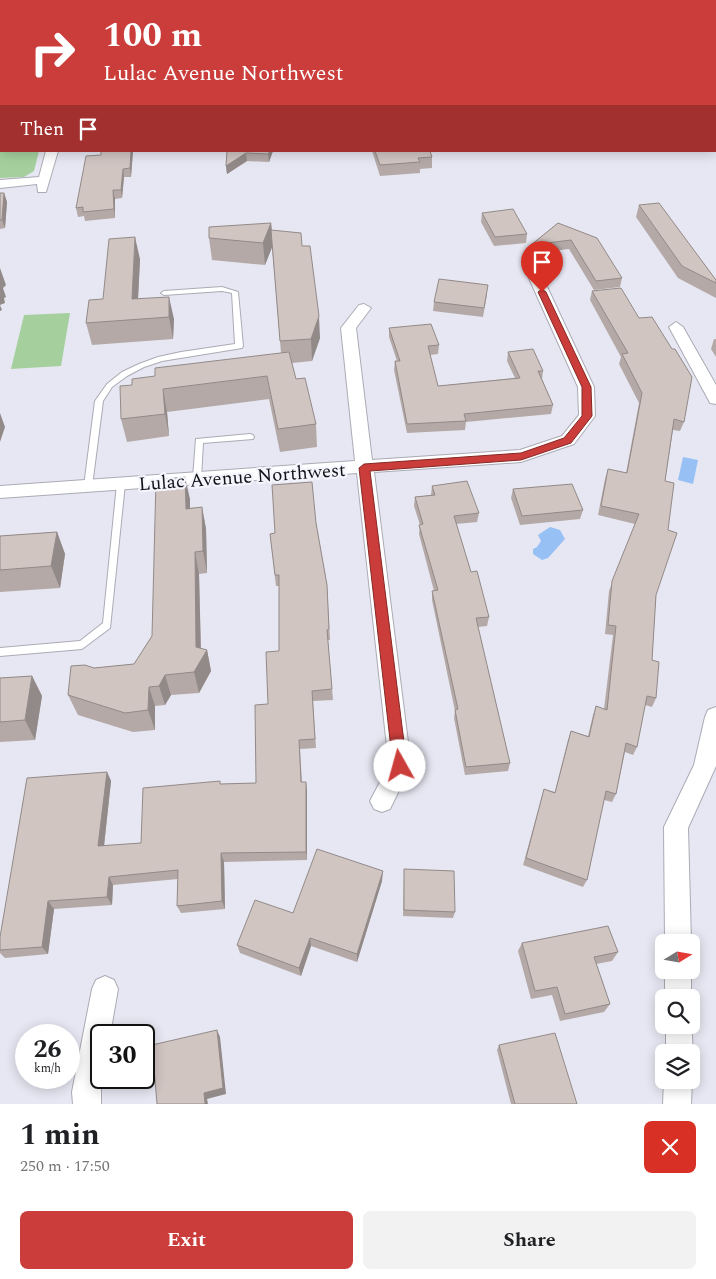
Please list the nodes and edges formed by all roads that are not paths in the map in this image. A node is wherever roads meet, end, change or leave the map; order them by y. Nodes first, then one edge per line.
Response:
1 (52, 152) edge
2 (0, 184) edge
3 (535, 276) dead end
4 (164, 293) dead end
5 (364, 308) dead end
6 (676, 328) dead end
7 (716, 399) edge
8 (250, 437) dead end
9 (364, 468) junction
10 (198, 478) junction
11 (121, 484) junction
12 (88, 486) junction
13 (0, 492) edge
14 (0, 652) edge
15 (716, 717) edge
16 (382, 801) dead end
17 (678, 934) edge
18 (105, 990) dead end
19 (678, 1089) edge
20 (87, 1104) edge
21 (677, 1104) edge

1 - 2 street
3 - 9 street, Lulac Avenue Northwest
4 - 12 lane
5 - 9 street
6 - 7 street
8 - 10 lane
9 - 10 street, Lulac Avenue Northwest
9 - 16 street
10 - 11 street, Lulac Avenue Northwest
11 - 12 street, Lulac Avenue Northwest
11 - 14 lane
12 - 13 street, Lulac Avenue Northwest
15 - 17 street
18 - 20 street
19 - 21 street

